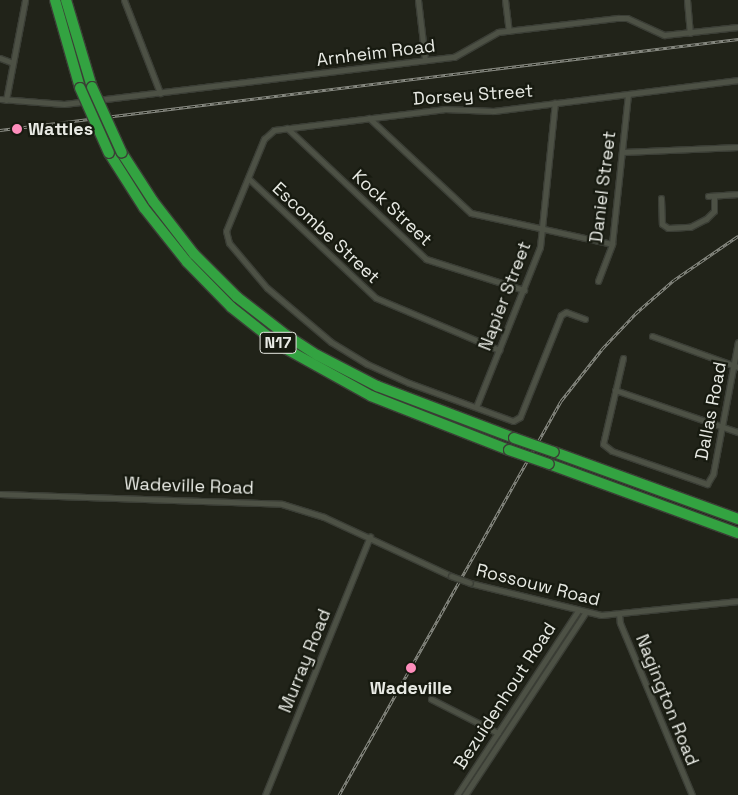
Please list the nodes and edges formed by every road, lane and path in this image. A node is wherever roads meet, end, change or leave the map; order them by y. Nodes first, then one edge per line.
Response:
1 (25, 0) edge
2 (55, 0) edge
3 (66, 0) edge
4 (124, 0) edge
5 (418, 0) edge
6 (505, 0) edge
7 (687, 0) edge
8 (738, 27) edge
9 (509, 31) junction
10 (690, 32) junction
11 (0, 58) edge
12 (425, 60) junction
13 (13, 63) junction
14 (738, 80) edge
15 (160, 93) junction
16 (628, 95) junction
17 (3, 100) edge
18 (555, 103) junction
19 (369, 118) junction
20 (287, 128) junction
21 (738, 147) edge
22 (623, 152) junction
23 (248, 178) junction
24 (738, 194) edge
25 (661, 198) dead end
26 (543, 229) junction
27 (612, 244) junction
28 (598, 281) dead end
29 (524, 290) junction
30 (585, 319) dead end
31 (652, 336) dead end
32 (738, 342) edge
33 (499, 350) junction
34 (623, 358) dead end
35 (736, 366) edge
36 (615, 390) junction
37 (476, 407) junction
38 (722, 426) junction
39 (738, 432) edge
40 (0, 494) edge
41 (642, 498) junction
42 (735, 518) edge
43 (738, 533) edge
44 (370, 537) junction
45 (738, 539) edge
46 (738, 601) edge
47 (577, 612) junction
48 (585, 613) junction
49 (619, 614) junction
50 (538, 669) junction
51 (545, 673) junction
52 (431, 699) dead end
53 (497, 732) junction
54 (503, 735) junction
55 (469, 776) junction
56 (475, 779) junction
57 (265, 795) edge
58 (457, 795) edge
59 (465, 795) edge
60 (692, 795) edge

1 - 13 street
2 - 41 highway, N17, bridge
3 - 42 highway, N17, bridge
4 - 15 street
5 - 12 street
6 - 9 street
7 - 10 street
8 - 10 street, Arnheim Road
9 - 10 street, Arnheim Road
9 - 12 street, Arnheim Road
11 - 13 street
12 - 15 street, Arnheim Road
13 - 17 street
14 - 16 street, Dorsey Street
15 - 17 street, Arnheim Road
16 - 18 street, Dorsey Street
16 - 22 street, Daniel Street
18 - 19 street, Dorsey Street
18 - 26 street, Napier Street
19 - 20 street, Dorsey Street
19 - 26 street
20 - 23 street, Dorsey Street
20 - 29 street, Kock Street
21 - 22 street
22 - 27 street, Daniel Street
23 - 33 street, Escombe Street
23 - 37 street
24 - 25 street
26 - 27 street
26 - 29 street, Napier Street
27 - 28 street, Daniel Street
29 - 33 street, Napier Street
30 - 37 street
31 - 35 street
32 - 35 street, Dallas Road
33 - 37 street, Napier Street
34 - 36 street
35 - 38 street, Dallas Road
36 - 38 street
36 - 38 street, Dallas Road
38 - 39 street
40 - 44 street, Wadeville Road
41 - 43 highway, N17
41 - 45 highway
44 - 47 street, Rossouw Road, bridge
44 - 57 street, Murray Road
46 - 49 street, Rossouw Road
47 - 48 street, Rossouw Road
47 - 50 street, Bezuidenhout Road
48 - 49 street, Rossouw Road
48 - 51 street, Bezuidenhout Road
49 - 60 street, Nagington Road
50 - 51 street
50 - 53 street, Bezuidenhout Road
51 - 54 street, Bezuidenhout Road
52 - 53 street
53 - 54 street
53 - 55 street, Bezuidenhout Road
54 - 56 street, Bezuidenhout Road
55 - 56 street
55 - 58 street, Bezuidenhout Road
56 - 59 street, Bezuidenhout Road

